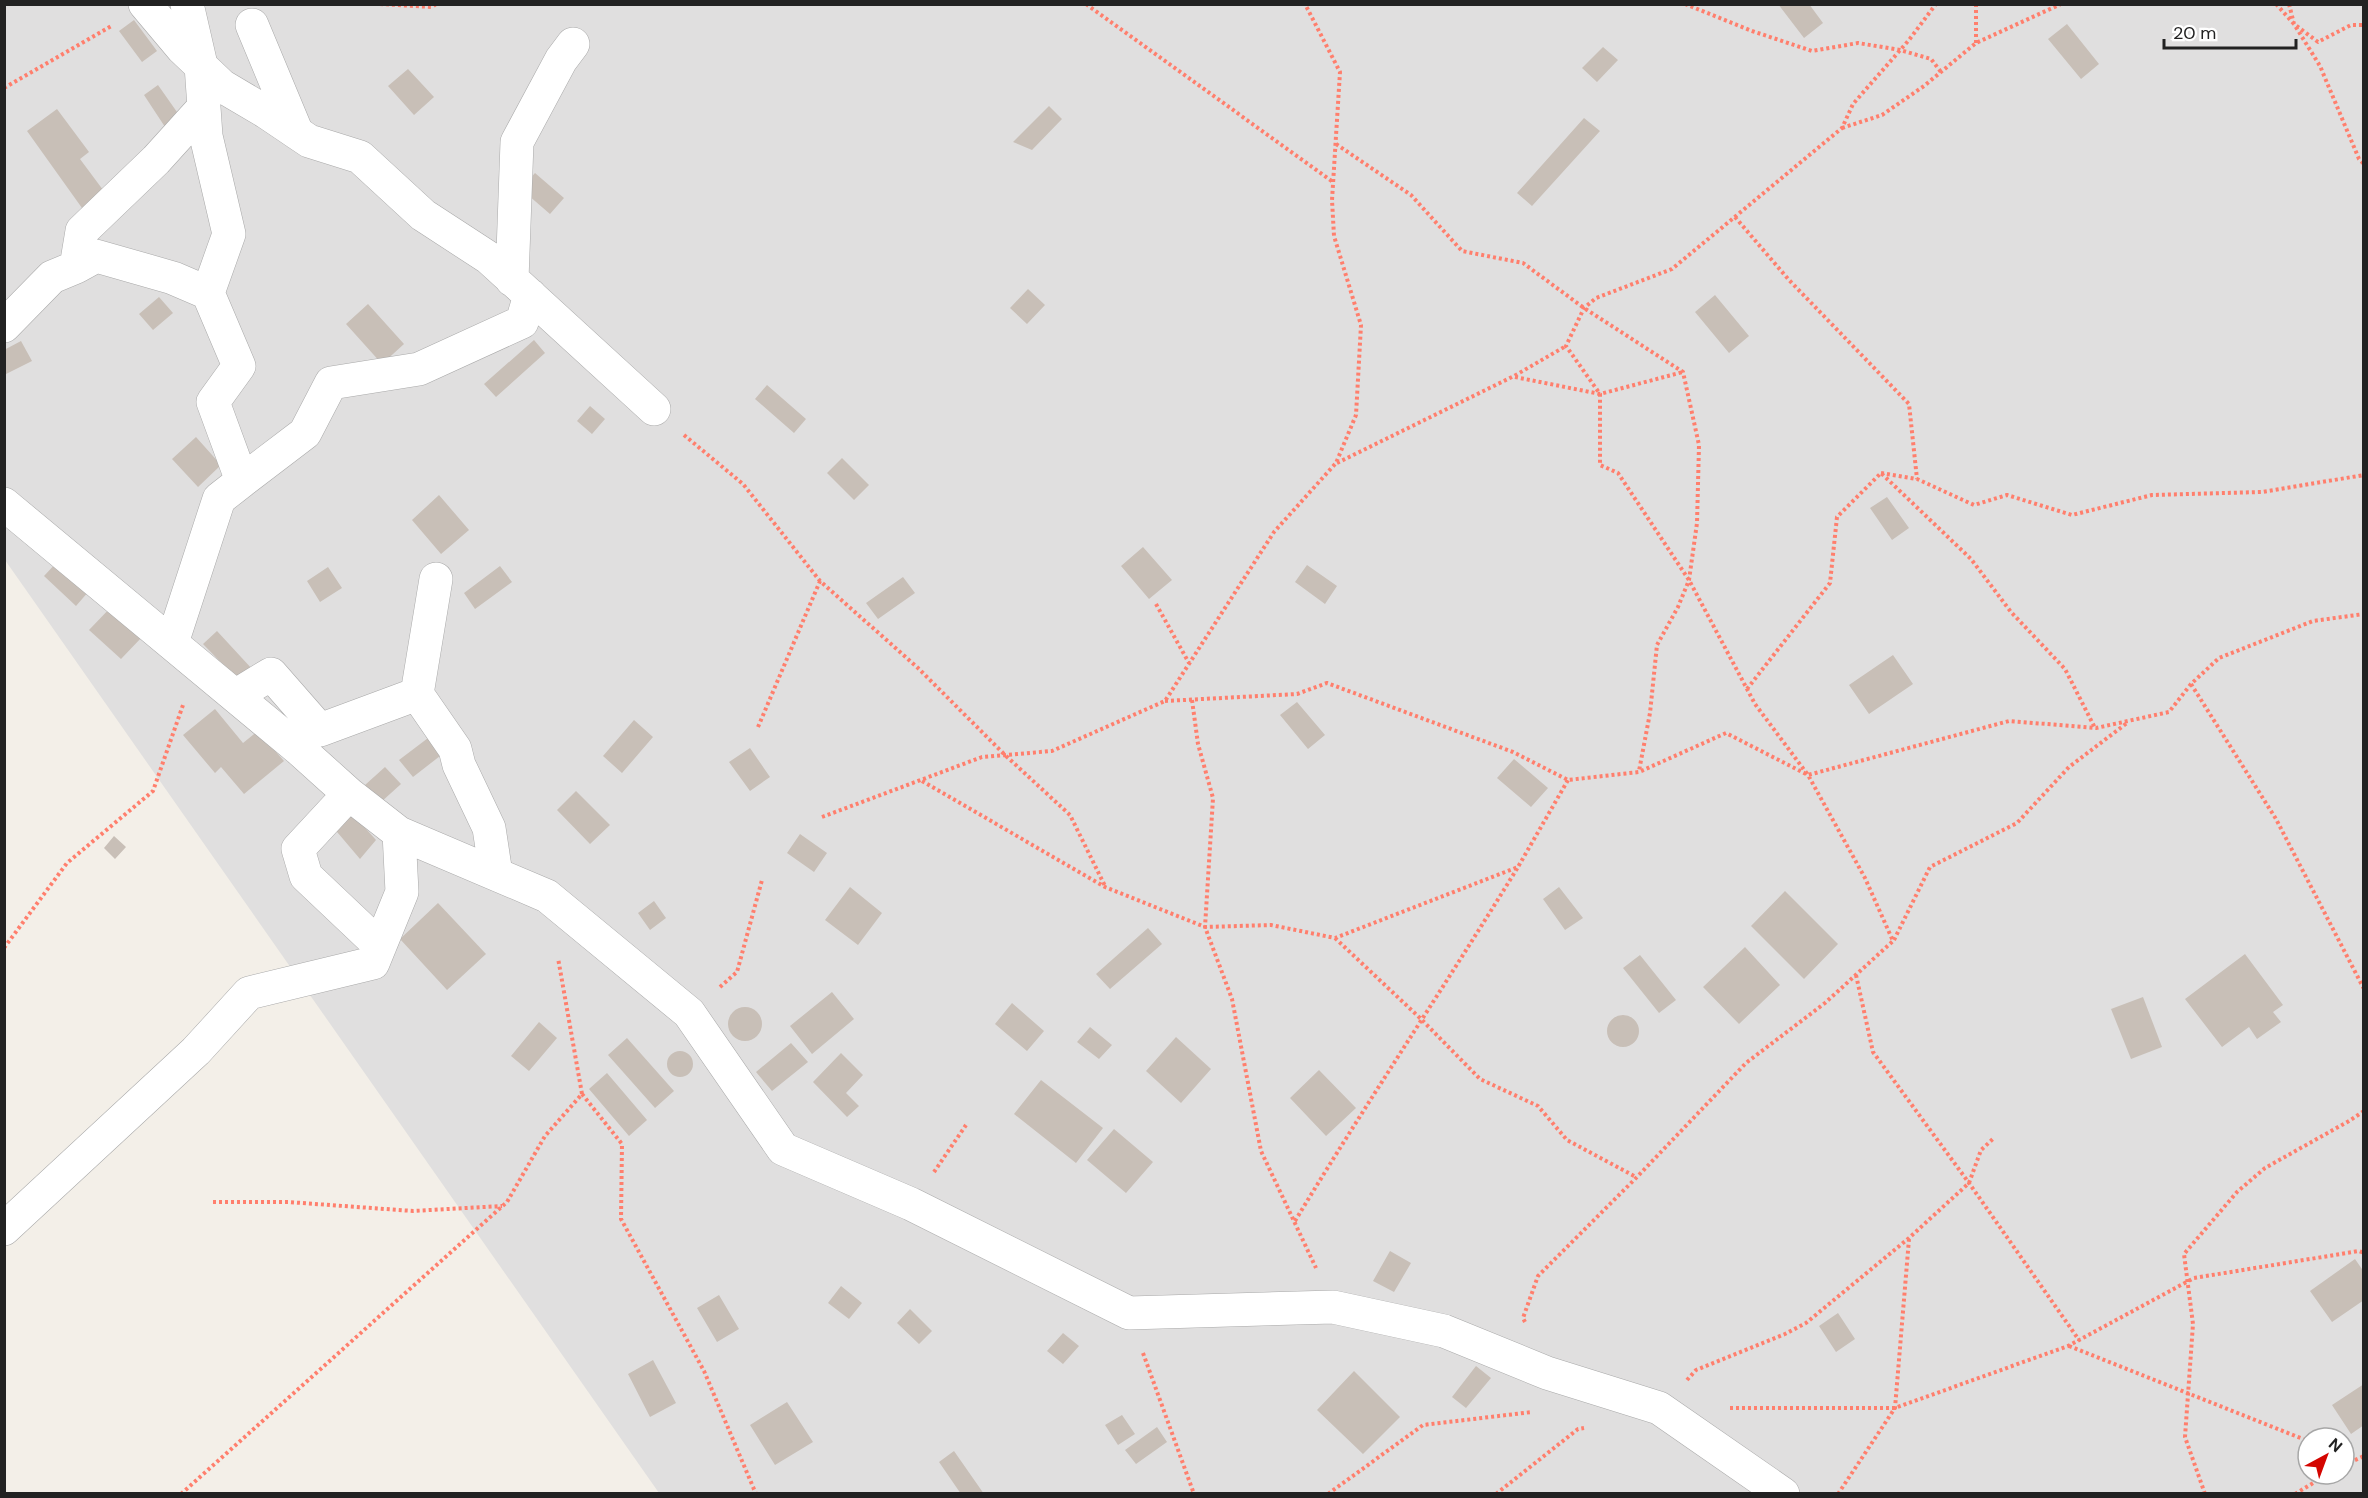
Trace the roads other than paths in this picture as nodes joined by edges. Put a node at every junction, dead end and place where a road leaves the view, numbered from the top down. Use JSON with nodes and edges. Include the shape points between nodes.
{"nodes":[{"id":1,"x":187,"y":4,"type":"edge"},
{"id":2,"x":146,"y":5,"type":"edge"},
{"id":3,"x":252,"y":25,"type":"dead end"},
{"id":4,"x":573,"y":44,"type":"dead end"},
{"id":5,"x":201,"y":66,"type":"junction"},
{"id":6,"x":204,"y":107,"type":"junction"},
{"id":7,"x":297,"y":133,"type":"junction"},
{"id":8,"x":76,"y":267,"type":"junction"},
{"id":9,"x":521,"y":287,"type":"junction"},
{"id":10,"x":208,"y":293,"type":"junction"},
{"id":11,"x":4,"y":326,"type":"edge"},
{"id":12,"x":654,"y":409,"type":"road end"},
{"id":13,"x":242,"y":481,"type":"junction"},
{"id":14,"x":4,"y":504,"type":"edge"},
{"id":15,"x":436,"y":579,"type":"dead end"},
{"id":16,"x":172,"y":643,"type":"junction"},
{"id":17,"x":417,"y":694,"type":"junction"},
{"id":18,"x":235,"y":696,"type":"junction"},
{"id":19,"x":349,"y":794,"type":"junction"},
{"id":20,"x":399,"y":833,"type":"junction"},
{"id":21,"x":496,"y":873,"type":"junction"},
{"id":22,"x":380,"y":946,"type":"junction"},
{"id":23,"x":4,"y":1229,"type":"edge"},
{"id":24,"x":1783,"y":1494,"type":"edge"}],
"edges":[{"from":1,"to":5,"type":"street"},
{"from":2,"to":5,"type":"street"},
{"from":3,"to":7,"type":"street"},
{"from":4,"to":9,"type":"street","via":[[517,142]]},
{"from":5,"to":6,"type":"street"},
{"from":5,"to":7,"type":"street","via":[[222,86]]},
{"from":6,"to":8,"type":"street","via":[[82,231]]},
{"from":6,"to":10,"type":"street","via":[[206,136],[229,234]]},
{"from":7,"to":9,"type":"street","via":[[309,141],[360,157],[423,215],[489,258]]},
{"from":8,"to":10,"type":"street","via":[[96,256],[173,278]]},
{"from":8,"to":11,"type":"street","via":[[52,277]]},
{"from":9,"to":12,"type":"street"},
{"from":9,"to":13,"type":"street","via":[[522,322],[419,369],[332,382],[305,433]]},
{"from":10,"to":13,"type":"street","via":[[239,366],[213,402]]},
{"from":13,"to":16,"type":"street","via":[[219,499]]},
{"from":14,"to":16,"type":"street"},
{"from":15,"to":17,"type":"street"},
{"from":16,"to":18,"type":"street"},
{"from":17,"to":18,"type":"street","via":[[321,730],[271,674]]},
{"from":17,"to":21,"type":"street","via":[[455,749],[489,828]]},
{"from":18,"to":19,"type":"street"},
{"from":19,"to":20,"type":"street"},
{"from":19,"to":22,"type":"street","via":[[298,849],[306,876]]},
{"from":20,"to":21,"type":"street"},
{"from":20,"to":22,"type":"street","via":[[402,892]]},
{"from":21,"to":24,"type":"street","via":[[547,896],[690,1013],[783,1149],[911,1204],[1129,1313],[1334,1307],[1444,1331],[1547,1373],[1659,1408]]},
{"from":22,"to":23,"type":"street","via":[[374,963],[249,993],[196,1051]]}]}
